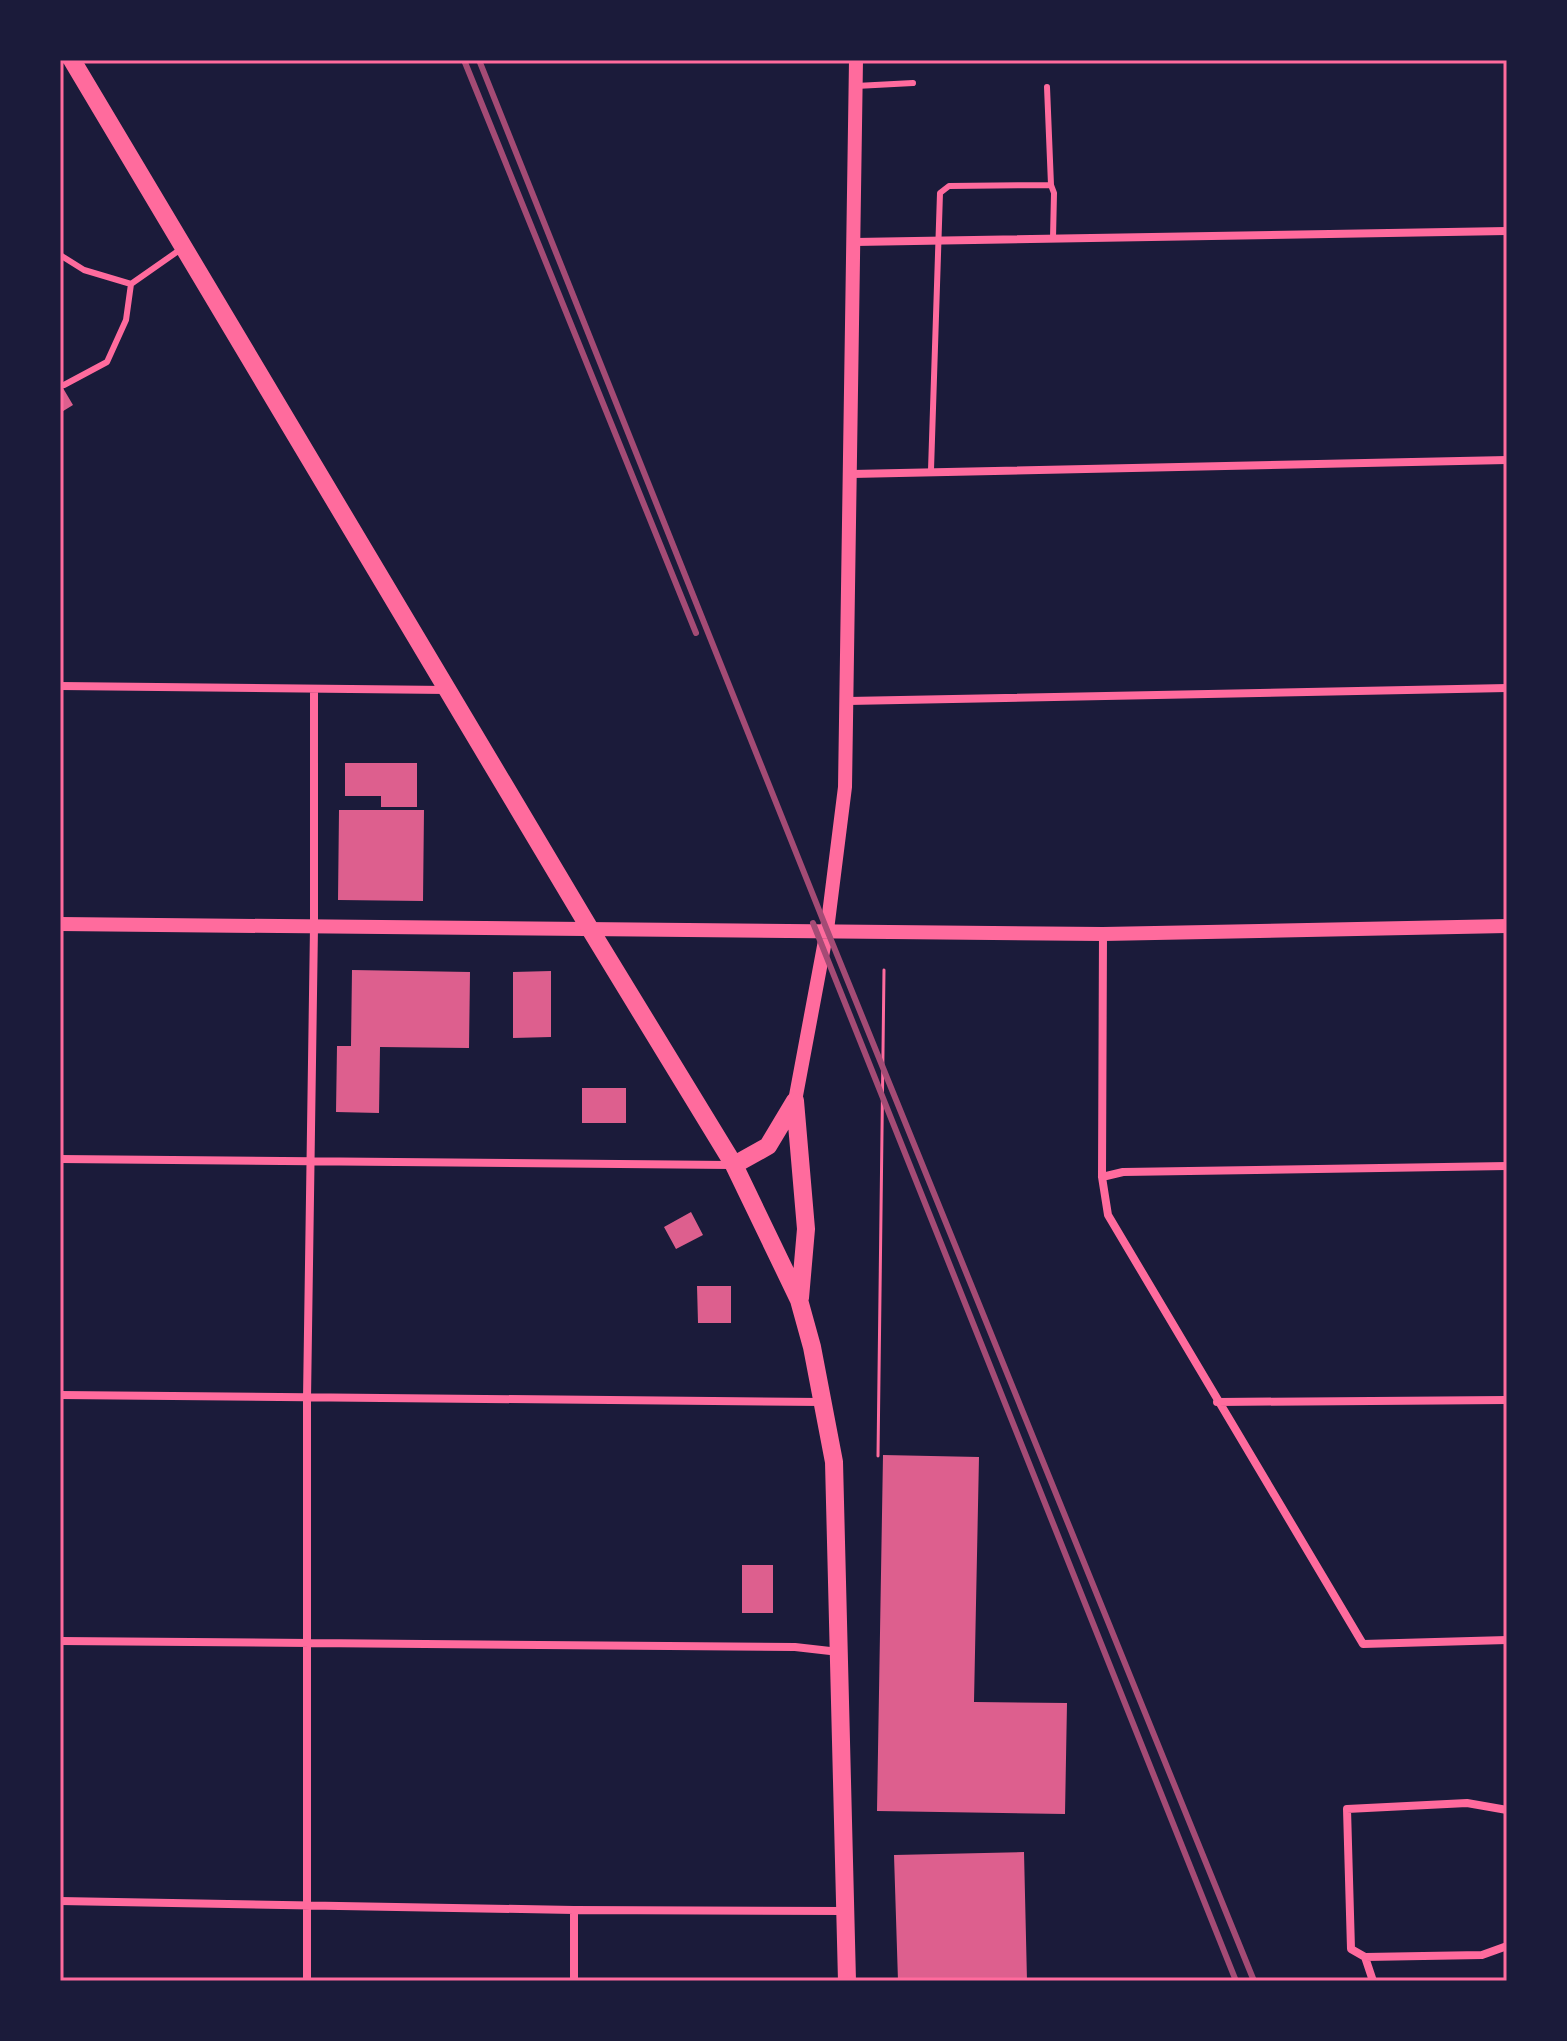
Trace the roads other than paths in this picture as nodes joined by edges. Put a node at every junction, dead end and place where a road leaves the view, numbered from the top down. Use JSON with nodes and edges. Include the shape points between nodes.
{"nodes":[{"id":1,"x":72,"y":60,"type":"edge"},
{"id":2,"x":856,"y":60,"type":"edge"},
{"id":3,"x":913,"y":83,"type":"dead end"},
{"id":4,"x":856,"y":86,"type":"junction"},
{"id":5,"x":1047,"y":87,"type":"dead end"},
{"id":6,"x":1051,"y":185,"type":"junction"},
{"id":7,"x":1507,"y":231,"type":"edge"},
{"id":8,"x":1053,"y":238,"type":"junction"},
{"id":9,"x":937,"y":240,"type":"junction"},
{"id":10,"x":855,"y":242,"type":"junction"},
{"id":11,"x":184,"y":247,"type":"junction"},
{"id":12,"x":60,"y":255,"type":"edge"},
{"id":13,"x":131,"y":284,"type":"junction"},
{"id":14,"x":64,"y":385,"type":"dead end"},
{"id":15,"x":1507,"y":460,"type":"edge"},
{"id":16,"x":931,"y":470,"type":"junction"},
{"id":17,"x":852,"y":474,"type":"junction"},
{"id":18,"x":60,"y":686,"type":"edge"},
{"id":19,"x":1507,"y":688,"type":"edge"},
{"id":20,"x":314,"y":689,"type":"junction"},
{"id":21,"x":449,"y":690,"type":"junction"},
{"id":22,"x":848,"y":701,"type":"junction"},
{"id":23,"x":60,"y":924,"type":"edge"},
{"id":24,"x":1507,"y":926,"type":"edge"},
{"id":25,"x":314,"y":927,"type":"junction"},
{"id":26,"x":590,"y":929,"type":"junction"},
{"id":27,"x":827,"y":930,"type":"junction"},
{"id":28,"x":1103,"y":934,"type":"junction"},
{"id":29,"x":795,"y":1101,"type":"junction"},
{"id":30,"x":60,"y":1159,"type":"edge"},
{"id":31,"x":310,"y":1162,"type":"junction"},
{"id":32,"x":734,"y":1165,"type":"junction"},
{"id":33,"x":1507,"y":1166,"type":"edge"},
{"id":34,"x":1102,"y":1177,"type":"junction"},
{"id":35,"x":799,"y":1300,"type":"junction"},
{"id":36,"x":60,"y":1395,"type":"edge"},
{"id":37,"x":307,"y":1399,"type":"junction"},
{"id":38,"x":1507,"y":1400,"type":"edge"},
{"id":39,"x":821,"y":1402,"type":"junction"},
{"id":40,"x":1217,"y":1402,"type":"junction"},
{"id":41,"x":1507,"y":1640,"type":"edge"},
{"id":42,"x":60,"y":1641,"type":"edge"},
{"id":43,"x":307,"y":1643,"type":"junction"},
{"id":44,"x":840,"y":1652,"type":"junction"},
{"id":45,"x":1507,"y":1810,"type":"edge"},
{"id":46,"x":60,"y":1901,"type":"edge"},
{"id":47,"x":305,"y":1906,"type":"junction"},
{"id":48,"x":574,"y":1910,"type":"junction"},
{"id":49,"x":846,"y":1911,"type":"junction"},
{"id":50,"x":1507,"y":1946,"type":"edge"},
{"id":51,"x":1365,"y":1957,"type":"junction"},
{"id":52,"x":307,"y":1981,"type":"edge"},
{"id":53,"x":574,"y":1981,"type":"edge"},
{"id":54,"x":847,"y":1981,"type":"edge"},
{"id":55,"x":1373,"y":1981,"type":"edge"}],
"edges":[{"from":1,"to":11,"type":"main road"},
{"from":2,"to":4,"type":"street"},
{"from":3,"to":4,"type":"lane"},
{"from":4,"to":10,"type":"street"},
{"from":5,"to":6,"type":"lane"},
{"from":6,"to":8,"type":"lane"},
{"from":6,"to":9,"type":"lane","via":[[942,189]]},
{"from":7,"to":8,"type":"street"},
{"from":8,"to":9,"type":"street"},
{"from":9,"to":10,"type":"street"},
{"from":9,"to":16,"type":"lane"},
{"from":10,"to":17,"type":"street"},
{"from":11,"to":13,"type":"lane"},
{"from":11,"to":21,"type":"main road"},
{"from":12,"to":13,"type":"lane","via":[[84,270]]},
{"from":13,"to":14,"type":"lane","via":[[126,320],[107,362]]},
{"from":15,"to":16,"type":"street"},
{"from":16,"to":17,"type":"street"},
{"from":17,"to":22,"type":"street"},
{"from":18,"to":20,"type":"street"},
{"from":19,"to":22,"type":"street"},
{"from":20,"to":21,"type":"street"},
{"from":20,"to":25,"type":"street"},
{"from":21,"to":26,"type":"main road"},
{"from":22,"to":27,"type":"street","via":[[843,818]]},
{"from":23,"to":25,"type":"street"},
{"from":24,"to":28,"type":"street"},
{"from":25,"to":26,"type":"street"},
{"from":25,"to":31,"type":"street"},
{"from":26,"to":27,"type":"street"},
{"from":26,"to":32,"type":"main road"},
{"from":27,"to":28,"type":"street"},
{"from":27,"to":29,"type":"street"},
{"from":28,"to":34,"type":"street"},
{"from":29,"to":32,"type":"main road","via":[[768,1146]]},
{"from":29,"to":35,"type":"main road","via":[[806,1229]]},
{"from":30,"to":31,"type":"street"},
{"from":31,"to":32,"type":"street"},
{"from":31,"to":37,"type":"street"},
{"from":32,"to":35,"type":"main road"},
{"from":33,"to":34,"type":"street","via":[[1123,1172]]},
{"from":34,"to":40,"type":"street","via":[[1108,1215]]},
{"from":35,"to":39,"type":"main road"},
{"from":36,"to":37,"type":"street"},
{"from":37,"to":39,"type":"street"},
{"from":37,"to":43,"type":"street"},
{"from":38,"to":40,"type":"street"},
{"from":39,"to":44,"type":"main road","via":[[834,1462]]},
{"from":40,"to":41,"type":"street","via":[[1363,1644]]},
{"from":42,"to":43,"type":"street"},
{"from":43,"to":44,"type":"street","via":[[795,1647]]},
{"from":43,"to":47,"type":"street"},
{"from":44,"to":49,"type":"main road"},
{"from":45,"to":51,"type":"street","via":[[1467,1803],[1347,1809],[1351,1949]]},
{"from":46,"to":47,"type":"street"},
{"from":47,"to":48,"type":"street"},
{"from":47,"to":52,"type":"street"},
{"from":48,"to":49,"type":"street"},
{"from":48,"to":53,"type":"street"},
{"from":49,"to":54,"type":"main road"},
{"from":50,"to":51,"type":"street","via":[[1482,1955]]},
{"from":51,"to":55,"type":"street"}]}
